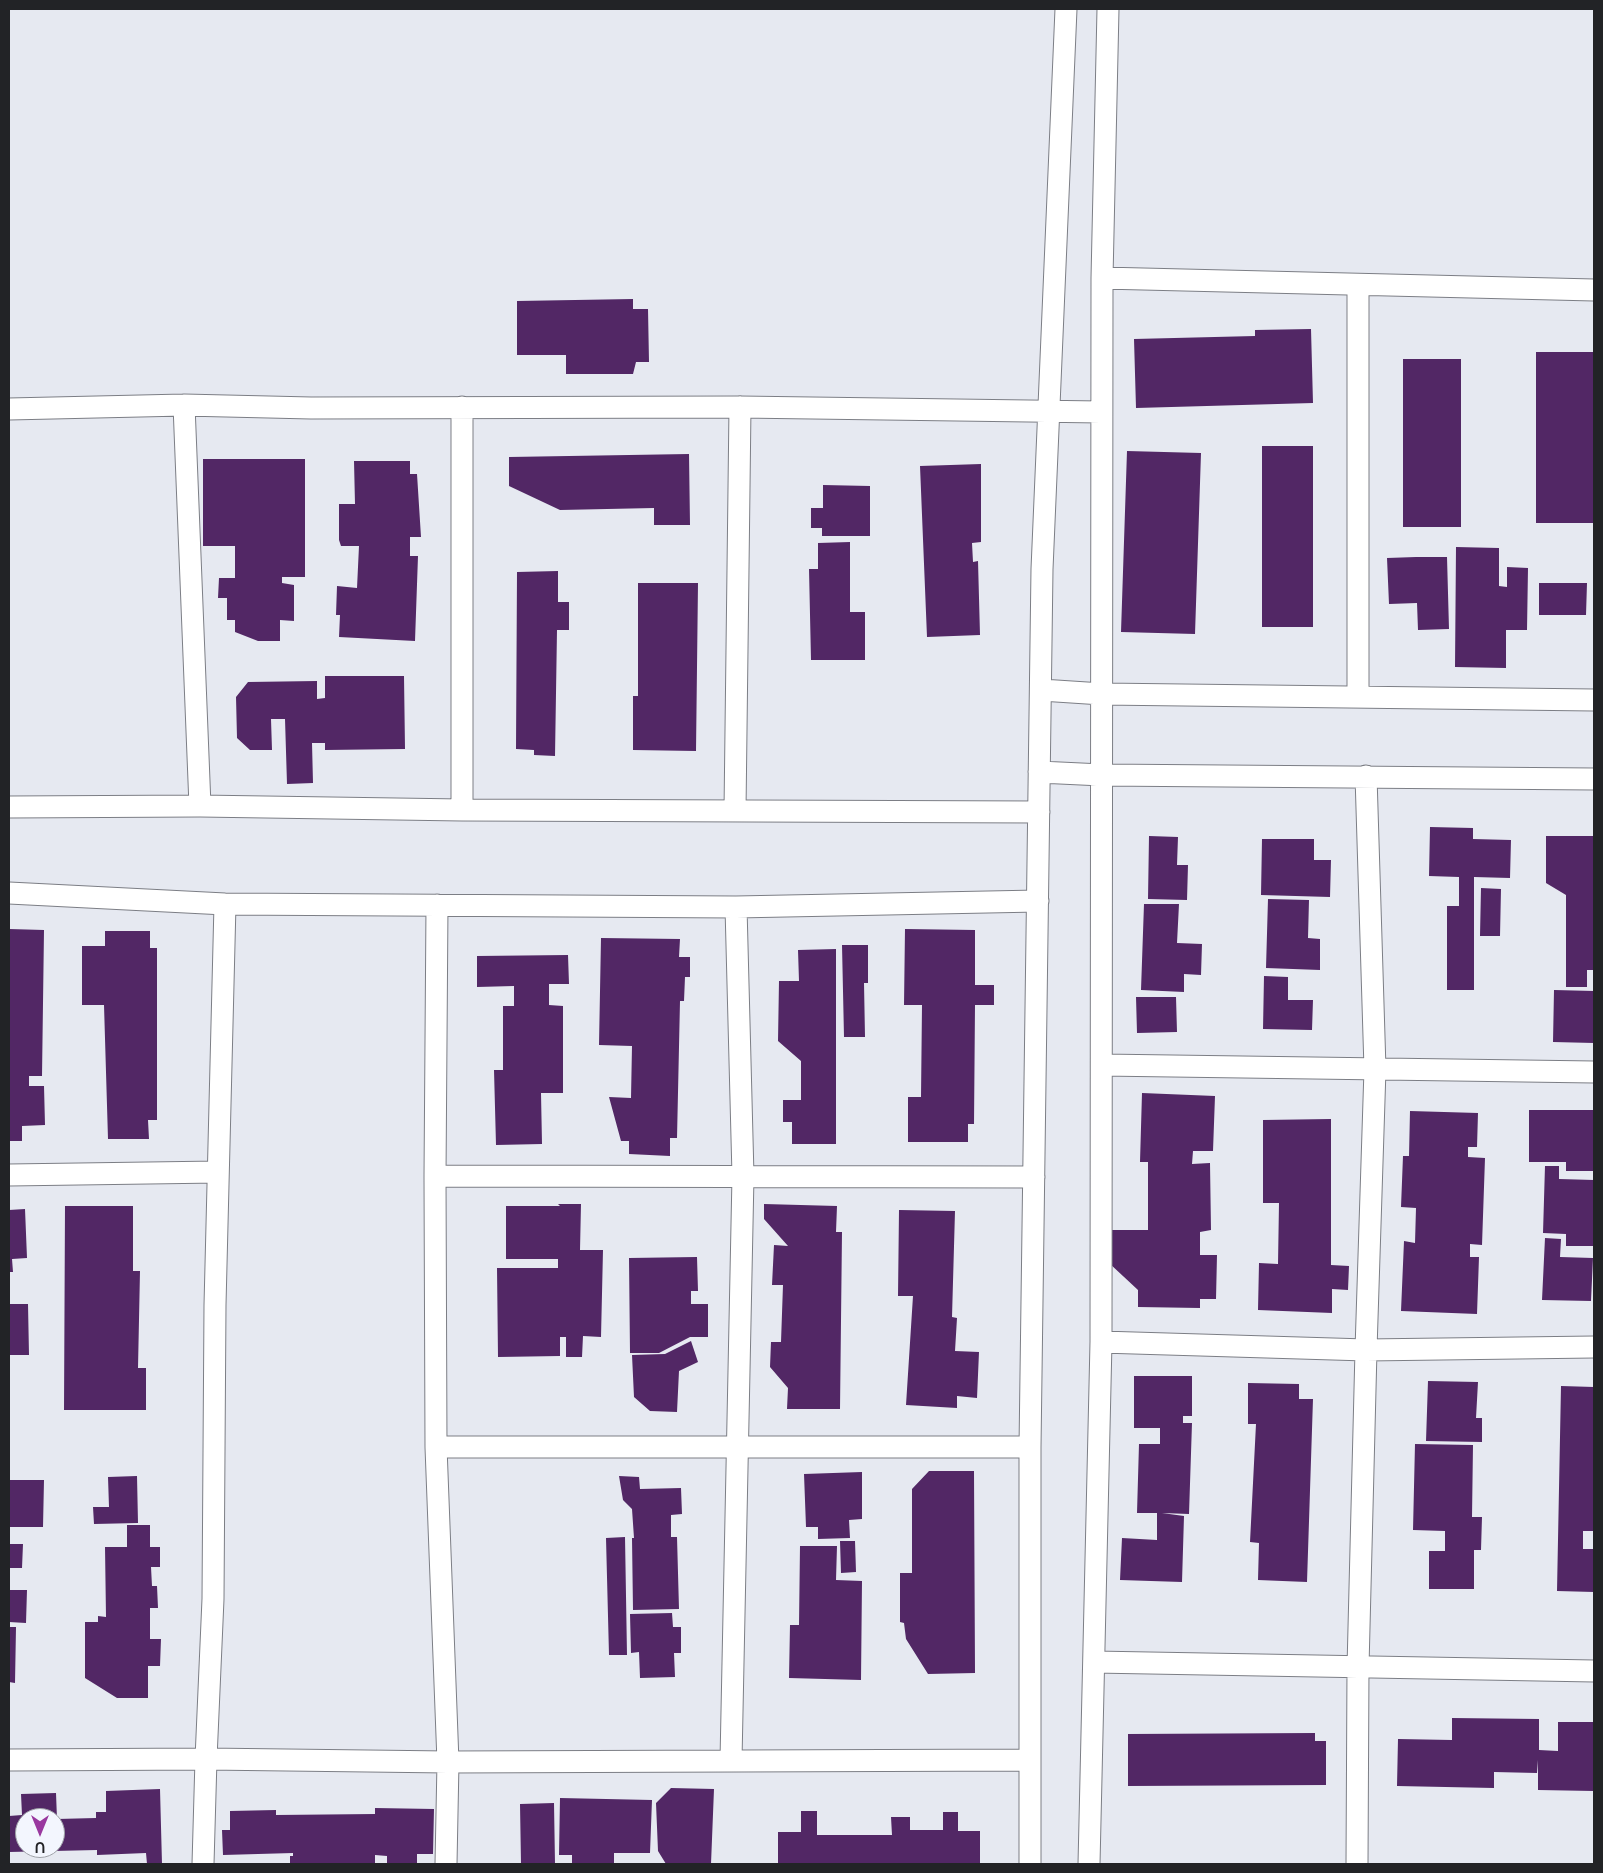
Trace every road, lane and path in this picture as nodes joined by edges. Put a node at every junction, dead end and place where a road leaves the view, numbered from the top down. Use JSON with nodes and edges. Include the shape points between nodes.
{"nodes":[{"id":1,"x":1066,"y":9,"type":"edge"},
{"id":2,"x":1108,"y":9,"type":"edge"},
{"id":3,"x":1102,"y":278,"type":"junction"},
{"id":4,"x":1358,"y":284,"type":"junction"},
{"id":5,"x":1594,"y":290,"type":"edge"},
{"id":6,"x":184,"y":405,"type":"junction"},
{"id":7,"x":462,"y":407,"type":"junction"},
{"id":8,"x":740,"y":407,"type":"junction"},
{"id":9,"x":9,"y":409,"type":"edge"},
{"id":10,"x":1048,"y":411,"type":"junction"},
{"id":11,"x":1101,"y":412,"type":"junction"},
{"id":12,"x":1041,"y":690,"type":"junction"},
{"id":13,"x":1102,"y":694,"type":"junction"},
{"id":14,"x":1358,"y":697,"type":"junction"},
{"id":15,"x":1594,"y":700,"type":"edge"},
{"id":16,"x":1039,"y":772,"type":"junction"},
{"id":17,"x":1102,"y":775,"type":"junction"},
{"id":18,"x":1366,"y":776,"type":"junction"},
{"id":19,"x":1594,"y":779,"type":"edge"},
{"id":20,"x":200,"y":806,"type":"junction"},
{"id":21,"x":9,"y":807,"type":"edge"},
{"id":22,"x":462,"y":810,"type":"junction"},
{"id":23,"x":736,"y":811,"type":"junction"},
{"id":24,"x":1039,"y":812,"type":"junction"},
{"id":25,"x":9,"y":893,"type":"edge"},
{"id":26,"x":1038,"y":902,"type":"junction"},
{"id":27,"x":225,"y":904,"type":"junction"},
{"id":28,"x":437,"y":905,"type":"junction"},
{"id":29,"x":736,"y":907,"type":"junction"},
{"id":30,"x":1102,"y":1065,"type":"junction"},
{"id":31,"x":1375,"y":1069,"type":"junction"},
{"id":32,"x":1594,"y":1072,"type":"edge"},
{"id":33,"x":218,"y":1172,"type":"junction"},
{"id":34,"x":9,"y":1175,"type":"edge"},
{"id":35,"x":435,"y":1176,"type":"junction"},
{"id":36,"x":743,"y":1176,"type":"junction"},
{"id":37,"x":1034,"y":1177,"type":"junction"},
{"id":38,"x":1101,"y":1342,"type":"junction"},
{"id":39,"x":1594,"y":1347,"type":"edge"},
{"id":40,"x":1366,"y":1350,"type":"junction"},
{"id":41,"x":436,"y":1446,"type":"junction"},
{"id":42,"x":737,"y":1446,"type":"junction"},
{"id":43,"x":1030,"y":1446,"type":"junction"},
{"id":44,"x":1094,"y":1662,"type":"junction"},
{"id":45,"x":1358,"y":1667,"type":"junction"},
{"id":46,"x":1594,"y":1671,"type":"edge"},
{"id":47,"x":206,"y":1759,"type":"junction"},
{"id":48,"x":9,"y":1760,"type":"edge"},
{"id":49,"x":731,"y":1760,"type":"junction"},
{"id":50,"x":1030,"y":1760,"type":"junction"},
{"id":51,"x":448,"y":1762,"type":"junction"},
{"id":52,"x":203,"y":1864,"type":"edge"},
{"id":53,"x":446,"y":1864,"type":"edge"},
{"id":54,"x":1030,"y":1864,"type":"edge"},
{"id":55,"x":1089,"y":1864,"type":"edge"},
{"id":56,"x":1357,"y":1864,"type":"edge"}],
"edges":[{"from":1,"to":10,"type":"lane"},
{"from":2,"to":3,"type":"lane"},
{"from":3,"to":4,"type":"lane"},
{"from":3,"to":11,"type":"lane"},
{"from":4,"to":5,"type":"lane"},
{"from":4,"to":14,"type":"lane"},
{"from":6,"to":7,"type":"lane"},
{"from":6,"to":9,"type":"lane"},
{"from":6,"to":20,"type":"lane"},
{"from":7,"to":8,"type":"lane"},
{"from":7,"to":22,"type":"lane"},
{"from":8,"to":10,"type":"lane"},
{"from":8,"to":23,"type":"lane"},
{"from":10,"to":11,"type":"lane"},
{"from":10,"to":12,"type":"lane"},
{"from":11,"to":13,"type":"lane"},
{"from":12,"to":13,"type":"lane"},
{"from":12,"to":16,"type":"lane"},
{"from":13,"to":14,"type":"lane"},
{"from":13,"to":17,"type":"lane"},
{"from":14,"to":15,"type":"lane"},
{"from":16,"to":17,"type":"lane"},
{"from":16,"to":24,"type":"lane"},
{"from":17,"to":18,"type":"lane"},
{"from":17,"to":30,"type":"lane"},
{"from":18,"to":19,"type":"lane"},
{"from":18,"to":31,"type":"lane"},
{"from":20,"to":21,"type":"lane"},
{"from":20,"to":22,"type":"lane"},
{"from":22,"to":23,"type":"lane"},
{"from":23,"to":24,"type":"lane"},
{"from":24,"to":26,"type":"lane"},
{"from":25,"to":27,"type":"lane"},
{"from":26,"to":29,"type":"lane"},
{"from":26,"to":37,"type":"lane"},
{"from":27,"to":28,"type":"lane"},
{"from":27,"to":33,"type":"lane"},
{"from":28,"to":29,"type":"lane"},
{"from":28,"to":35,"type":"lane"},
{"from":29,"to":36,"type":"lane"},
{"from":30,"to":31,"type":"lane"},
{"from":30,"to":38,"type":"lane"},
{"from":31,"to":32,"type":"lane"},
{"from":31,"to":40,"type":"lane"},
{"from":33,"to":34,"type":"lane"},
{"from":33,"to":47,"type":"lane","via":[[213,1599]]},
{"from":35,"to":36,"type":"lane"},
{"from":35,"to":41,"type":"lane"},
{"from":36,"to":37,"type":"lane"},
{"from":36,"to":42,"type":"lane"},
{"from":37,"to":43,"type":"lane"},
{"from":38,"to":40,"type":"lane"},
{"from":38,"to":44,"type":"lane"},
{"from":39,"to":40,"type":"lane"},
{"from":40,"to":45,"type":"lane"},
{"from":41,"to":42,"type":"lane"},
{"from":41,"to":51,"type":"lane"},
{"from":42,"to":43,"type":"lane"},
{"from":42,"to":49,"type":"lane"},
{"from":43,"to":50,"type":"lane"},
{"from":44,"to":45,"type":"lane"},
{"from":44,"to":55,"type":"lane"},
{"from":45,"to":46,"type":"lane"},
{"from":45,"to":56,"type":"lane"},
{"from":47,"to":48,"type":"lane"},
{"from":47,"to":51,"type":"lane"},
{"from":47,"to":52,"type":"lane"},
{"from":49,"to":50,"type":"lane"},
{"from":49,"to":51,"type":"lane"},
{"from":50,"to":54,"type":"lane"},
{"from":51,"to":53,"type":"lane"}]}
